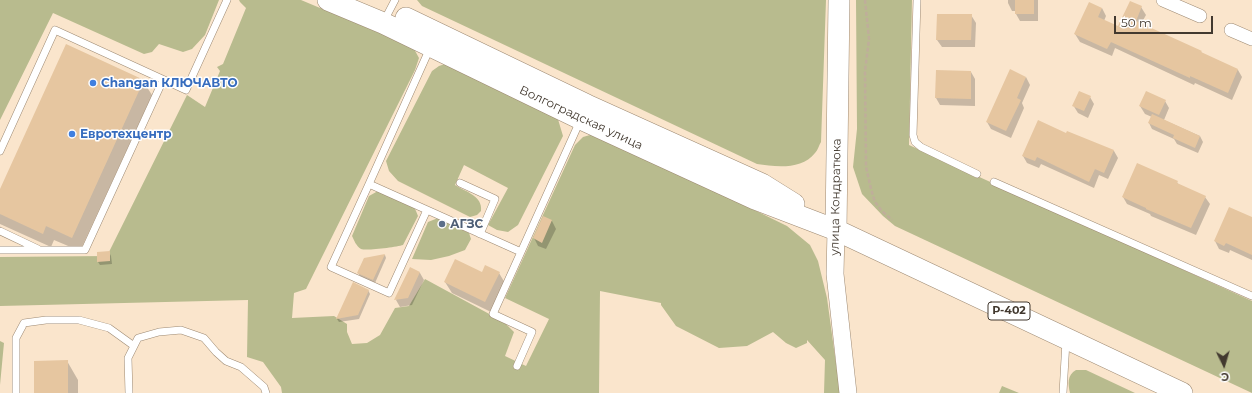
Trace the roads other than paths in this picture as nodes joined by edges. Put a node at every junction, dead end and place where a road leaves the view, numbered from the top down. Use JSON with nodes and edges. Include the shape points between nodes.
{"nodes":[{"id":1,"x":227,"y":0,"type":"edge"},
{"id":2,"x":328,"y":0,"type":"edge"},
{"id":3,"x":364,"y":0,"type":"edge"},
{"id":4,"x":839,"y":0,"type":"edge"},
{"id":5,"x":917,"y":0,"type":"edge"},
{"id":6,"x":1163,"y":0,"type":"edge"},
{"id":7,"x":389,"y":11,"type":"edge"},
{"id":8,"x":1200,"y":16,"type":"dead end"},
{"id":9,"x":1231,"y":30,"type":"dead end"},
{"id":10,"x":1252,"y":39,"type":"edge"},
{"id":11,"x":431,"y":46,"type":"junction"},
{"id":12,"x":163,"y":80,"type":"junction"},
{"id":13,"x":581,"y":119,"type":"junction"},
{"id":14,"x":0,"y":151,"type":"edge"},
{"id":15,"x":976,"y":174,"type":"dead end"},
{"id":16,"x":994,"y":182,"type":"dead end"},
{"id":17,"x":460,"y":183,"type":"dead end"},
{"id":18,"x":369,"y":184,"type":"junction"},
{"id":19,"x":427,"y":210,"type":"junction"},
{"id":20,"x":836,"y":230,"type":"junction"},
{"id":21,"x":0,"y":231,"type":"edge"},
{"id":22,"x":480,"y":234,"type":"junction"},
{"id":23,"x":0,"y":250,"type":"edge"},
{"id":24,"x":42,"y":250,"type":"junction"},
{"id":25,"x":521,"y":252,"type":"junction"},
{"id":26,"x":1252,"y":296,"type":"edge"},
{"id":27,"x":1066,"y":339,"type":"junction"},
{"id":28,"x":134,"y":346,"type":"junction"},
{"id":29,"x":517,"y":366,"type":"dead end"},
{"id":30,"x":16,"y":393,"type":"edge"},
{"id":31,"x":129,"y":393,"type":"edge"},
{"id":32,"x":266,"y":393,"type":"edge"},
{"id":33,"x":848,"y":393,"type":"edge"},
{"id":34,"x":1063,"y":393,"type":"edge"},
{"id":35,"x":1182,"y":393,"type":"edge"}],
"edges":[{"from":1,"to":12,"type":"lane","via":[[186,90]]},
{"from":2,"to":7,"type":"main road","name":"Волгоградская улица"},
{"from":3,"to":7,"type":"main road","name":"Волгоградская улица"},
{"from":4,"to":20,"type":"main road","name":"улица Кондратюка"},
{"from":5,"to":15,"type":"lane","via":[[913,135],[915,142]]},
{"from":6,"to":8,"type":"street"},
{"from":7,"to":11,"type":"main road","name":"Волгоградская улица"},
{"from":7,"to":20,"type":"main road","name":"Волгоградская улица","via":[[586,105],[762,184]]},
{"from":9,"to":10,"type":"street"},
{"from":11,"to":13,"type":"main road","name":"Волгоградская улица"},
{"from":11,"to":18,"type":"lane"},
{"from":12,"to":14,"type":"lane","via":[[55,30]]},
{"from":12,"to":24,"type":"lane","via":[[85,250]]},
{"from":13,"to":20,"type":"main road","name":"Волгоградская улица","via":[[755,199]]},
{"from":13,"to":25,"type":"lane"},
{"from":16,"to":26,"type":"lane"},
{"from":17,"to":22,"type":"lane","via":[[495,199]]},
{"from":18,"to":19,"type":"lane"},
{"from":18,"to":19,"type":"lane","via":[[331,267],[344,273],[389,293]]},
{"from":19,"to":22,"type":"lane"},
{"from":20,"to":27,"type":"main road","name":"Волгоградская улица","number":"Р-402"},
{"from":20,"to":33,"type":"street","name":"улица Кондратюка","via":[[835,274]]},
{"from":21,"to":24,"type":"lane"},
{"from":22,"to":25,"type":"lane"},
{"from":23,"to":24,"type":"lane"},
{"from":25,"to":29,"type":"lane","via":[[493,314],[532,332]]},
{"from":27,"to":34,"type":"lane"},
{"from":27,"to":35,"type":"main road","name":"Волгоградская улица","number":"Р-402"},
{"from":28,"to":30,"type":"lane","via":[[109,328],[79,320],[24,323],[16,338]]},
{"from":28,"to":31,"type":"lane","via":[[128,358]]},
{"from":28,"to":32,"type":"lane","via":[[138,338],[159,332],[181,330],[204,338],[216,352],[241,367],[264,387]]}]}
